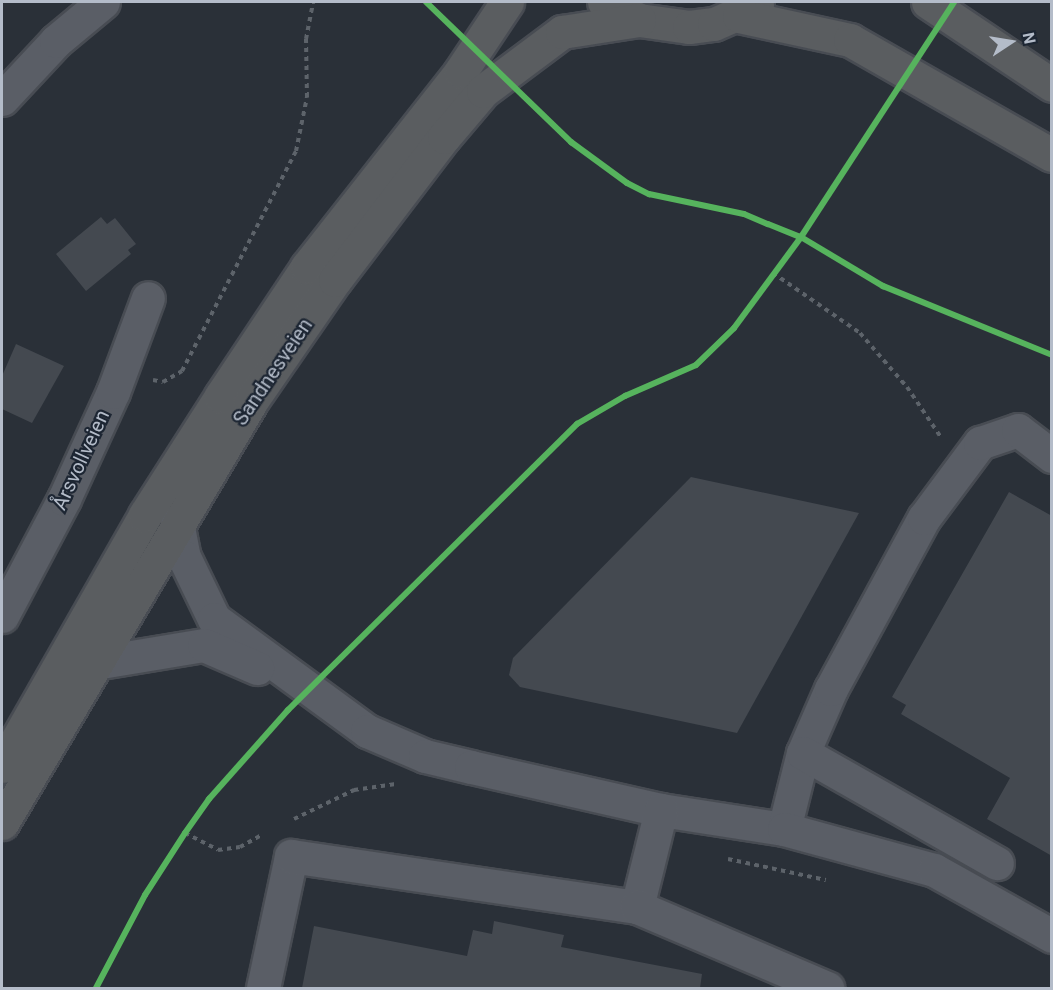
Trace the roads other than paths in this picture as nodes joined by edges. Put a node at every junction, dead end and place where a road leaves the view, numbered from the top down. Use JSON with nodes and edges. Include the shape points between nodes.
{"nodes":[{"id":1,"x":103,"y":2,"type":"edge"},
{"id":2,"x":507,"y":2,"type":"edge"},
{"id":3,"x":604,"y":2,"type":"edge"},
{"id":4,"x":928,"y":2,"type":"edge"},
{"id":5,"x":751,"y":9,"type":"edge"},
{"id":6,"x":639,"y":20,"type":"junction"},
{"id":7,"x":1052,"y":85,"type":"edge"},
{"id":8,"x":2,"y":99,"type":"edge"},
{"id":9,"x":1052,"y":155,"type":"edge"},
{"id":10,"x":148,"y":298,"type":"dead end"},
{"id":11,"x":1052,"y":456,"type":"edge"},
{"id":12,"x":177,"y":522,"type":"junction"},
{"id":13,"x":2,"y":616,"type":"edge"},
{"id":14,"x":95,"y":663,"type":"junction"},
{"id":15,"x":300,"y":686,"type":"junction"},
{"id":16,"x":802,"y":753,"type":"junction"},
{"id":17,"x":2,"y":766,"type":"edge"},
{"id":18,"x":661,"y":810,"type":"junction"},
{"id":19,"x":2,"y":823,"type":"edge"},
{"id":20,"x":783,"y":829,"type":"junction"},
{"id":21,"x":997,"y":863,"type":"dead end"},
{"id":22,"x":637,"y":907,"type":"junction"},
{"id":23,"x":1052,"y":936,"type":"edge"},
{"id":24,"x":263,"y":988,"type":"edge"},
{"id":25,"x":827,"y":988,"type":"edge"}],
"edges":[{"from":1,"to":8,"type":"street","via":[[56,41]]},
{"from":2,"to":17,"type":"highway","name":"Sandnesveien","via":[[461,71],[307,267],[221,396],[140,525]]},
{"from":3,"to":6,"type":"highway"},
{"from":4,"to":7,"type":"highway"},
{"from":5,"to":6,"type":"highway","via":[[689,27]]},
{"from":5,"to":9,"type":"highway","via":[[849,40]]},
{"from":6,"to":12,"type":"highway","name":"Sandnesveien","via":[[562,32],[483,91],[335,280],[250,403]]},
{"from":10,"to":13,"type":"street","name":"Årsvollveien","via":[[113,392],[64,499]]},
{"from":11,"to":16,"type":"street","via":[[1017,430],[980,443],[924,518],[831,689]]},
{"from":12,"to":14,"type":"highway","name":"Sandnesveien"},
{"from":12,"to":15,"type":"street","via":[[184,557],[214,619]]},
{"from":14,"to":15,"type":"street","via":[[204,645]]},
{"from":14,"to":19,"type":"highway","name":"Sandnesveien"},
{"from":15,"to":18,"type":"street","via":[[366,731],[405,749]]},
{"from":16,"to":20,"type":"street"},
{"from":16,"to":21,"type":"street"},
{"from":18,"to":20,"type":"street"},
{"from":18,"to":22,"type":"street"},
{"from":20,"to":23,"type":"street","via":[[934,870]]},
{"from":22,"to":24,"type":"street","via":[[291,856]]},
{"from":22,"to":25,"type":"street"}]}
